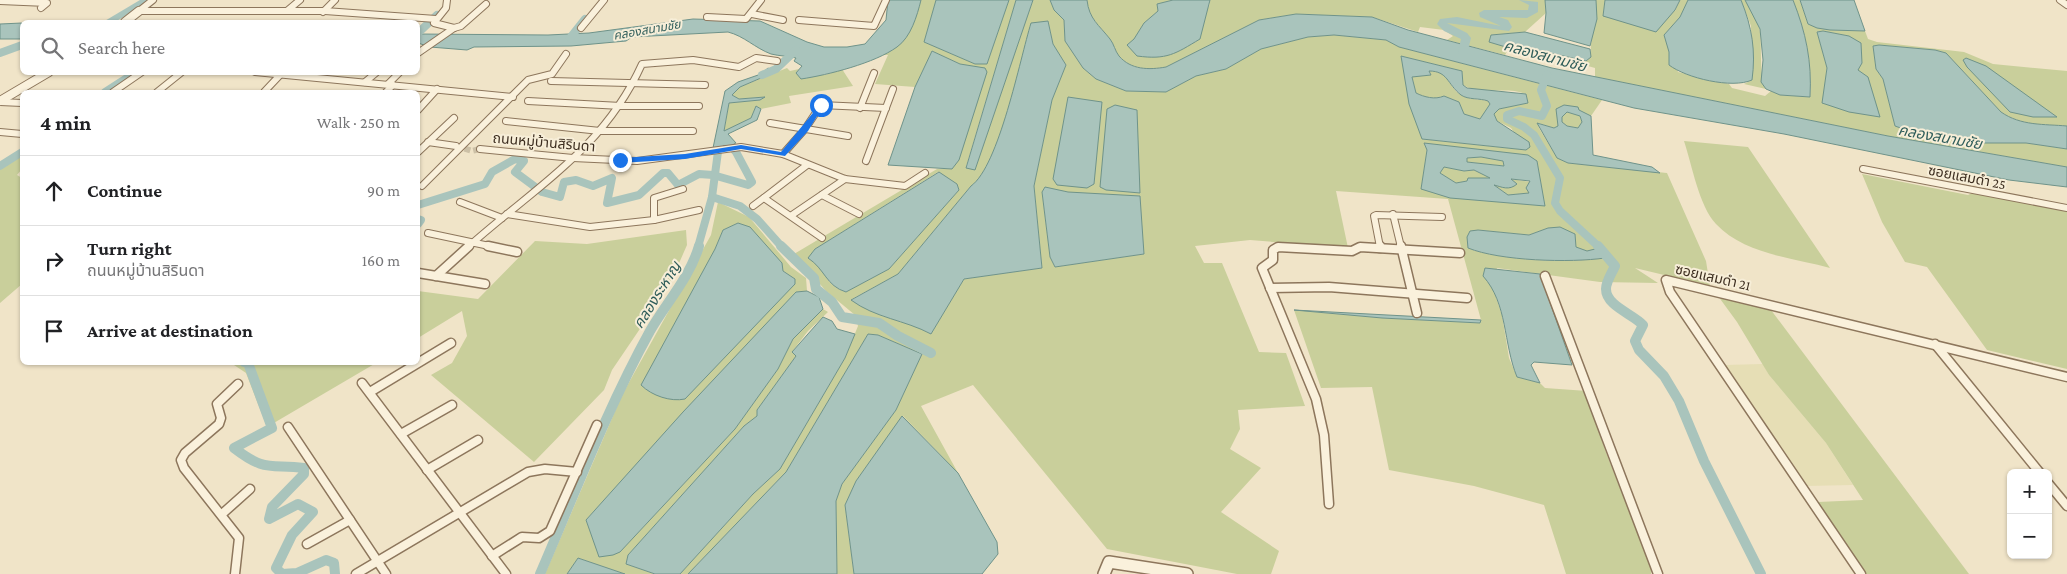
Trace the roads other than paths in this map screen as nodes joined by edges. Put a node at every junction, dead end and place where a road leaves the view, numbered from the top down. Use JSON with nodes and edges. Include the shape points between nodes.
{"nodes":[{"id":1,"x":153,"y":0,"type":"edge"},
{"id":2,"x":300,"y":0,"type":"edge"},
{"id":3,"x":335,"y":0,"type":"edge"},
{"id":4,"x":447,"y":0,"type":"edge"},
{"id":5,"x":604,"y":0,"type":"edge"},
{"id":6,"x":761,"y":0,"type":"edge"},
{"id":7,"x":886,"y":0,"type":"edge"},
{"id":8,"x":2060,"y":0,"type":"edge"},
{"id":9,"x":0,"y":1,"type":"edge"},
{"id":10,"x":486,"y":4,"type":"dead end"},
{"id":11,"x":2067,"y":5,"type":"edge"},
{"id":12,"x":41,"y":8,"type":"dead end"},
{"id":13,"x":288,"y":10,"type":"junction"},
{"id":14,"x":139,"y":11,"type":"junction"},
{"id":15,"x":323,"y":12,"type":"junction"},
{"id":16,"x":752,"y":14,"type":"junction"},
{"id":17,"x":707,"y":17,"type":"dead end"},
{"id":18,"x":434,"y":19,"type":"junction"},
{"id":19,"x":128,"y":20,"type":"edge"},
{"id":20,"x":783,"y":20,"type":"dead end"},
{"id":21,"x":800,"y":20,"type":"dead end"},
{"id":22,"x":454,"y":28,"type":"junction"},
{"id":23,"x":581,"y":28,"type":"dead end"},
{"id":24,"x":420,"y":50,"type":"edge"},
{"id":25,"x":566,"y":54,"type":"dead end"},
{"id":26,"x":776,"y":61,"type":"dead end"},
{"id":27,"x":874,"y":73,"type":"dead end"},
{"id":28,"x":44,"y":75,"type":"edge"},
{"id":29,"x":138,"y":75,"type":"edge"},
{"id":30,"x":178,"y":75,"type":"edge"},
{"id":31,"x":280,"y":75,"type":"joint"},
{"id":32,"x":373,"y":75,"type":"edge"},
{"id":33,"x":393,"y":75,"type":"edge"},
{"id":34,"x":397,"y":75,"type":"edge"},
{"id":35,"x":551,"y":81,"type":"dead end"},
{"id":36,"x":365,"y":82,"type":"junction"},
{"id":37,"x":635,"y":82,"type":"junction"},
{"id":38,"x":387,"y":84,"type":"junction"},
{"id":39,"x":705,"y":85,"type":"dead end"},
{"id":40,"x":437,"y":89,"type":"junction"},
{"id":41,"x":893,"y":89,"type":"dead end"},
{"id":42,"x":116,"y":90,"type":"edge"},
{"id":43,"x":160,"y":90,"type":"edge"},
{"id":44,"x":266,"y":90,"type":"edge"},
{"id":45,"x":386,"y":90,"type":"edge"},
{"id":46,"x":513,"y":97,"type":"junction"},
{"id":47,"x":528,"y":101,"type":"dead end"},
{"id":48,"x":0,"y":102,"type":"edge"},
{"id":49,"x":20,"y":103,"type":"edge"},
{"id":50,"x":621,"y":106,"type":"junction"},
{"id":51,"x":699,"y":106,"type":"dead end"},
{"id":52,"x":420,"y":108,"type":"edge"},
{"id":53,"x":860,"y":108,"type":"junction"},
{"id":54,"x":886,"y":108,"type":"junction"},
{"id":55,"x":454,"y":118,"type":"dead end"},
{"id":56,"x":506,"y":121,"type":"dead end"},
{"id":57,"x":770,"y":123,"type":"dead end"},
{"id":58,"x":805,"y":129,"type":"junction"},
{"id":59,"x":600,"y":131,"type":"junction"},
{"id":60,"x":693,"y":131,"type":"dead end"},
{"id":61,"x":0,"y":132,"type":"edge"},
{"id":62,"x":20,"y":134,"type":"edge"},
{"id":63,"x":848,"y":136,"type":"dead end"},
{"id":64,"x":428,"y":142,"type":"junction"},
{"id":65,"x":456,"y":146,"type":"tunnel mouth"},
{"id":66,"x":480,"y":149,"type":"tunnel mouth"},
{"id":67,"x":420,"y":150,"type":"edge"},
{"id":68,"x":783,"y":154,"type":"junction"},
{"id":69,"x":573,"y":158,"type":"junction"},
{"id":70,"x":866,"y":161,"type":"dead end"},
{"id":71,"x":807,"y":165,"type":"junction"},
{"id":72,"x":1863,"y":169,"type":"dead end"},
{"id":73,"x":925,"y":173,"type":"dead end"},
{"id":74,"x":844,"y":179,"type":"junction"},
{"id":75,"x":422,"y":186,"type":"dead end"},
{"id":76,"x":684,"y":189,"type":"dead end"},
{"id":77,"x":822,"y":195,"type":"junction"},
{"id":78,"x":764,"y":198,"type":"junction"},
{"id":79,"x":460,"y":202,"type":"dead end"},
{"id":80,"x":753,"y":206,"type":"dead end"},
{"id":81,"x":2067,"y":208,"type":"edge"},
{"id":82,"x":699,"y":210,"type":"dead end"},
{"id":83,"x":860,"y":214,"type":"dead end"},
{"id":84,"x":1393,"y":214,"type":"junction"},
{"id":85,"x":505,"y":216,"type":"junction"},
{"id":86,"x":792,"y":216,"type":"junction"},
{"id":87,"x":1442,"y":217,"type":"dead end"},
{"id":88,"x":654,"y":220,"type":"junction"},
{"id":89,"x":428,"y":233,"type":"dead end"},
{"id":90,"x":822,"y":238,"type":"dead end"},
{"id":91,"x":473,"y":243,"type":"junction"},
{"id":92,"x":1380,"y":248,"type":"junction"},
{"id":93,"x":1401,"y":249,"type":"junction"},
{"id":94,"x":517,"y":252,"type":"dead end"},
{"id":95,"x":1460,"y":252,"type":"dead end"},
{"id":96,"x":420,"y":272,"type":"edge"},
{"id":97,"x":436,"y":276,"type":"junction"},
{"id":98,"x":1546,"y":276,"type":"dead end"},
{"id":99,"x":484,"y":284,"type":"dead end"},
{"id":100,"x":1270,"y":288,"type":"junction"},
{"id":101,"x":1412,"y":293,"type":"junction"},
{"id":102,"x":1467,"y":298,"type":"dead end"},
{"id":103,"x":1417,"y":313,"type":"dead end"},
{"id":104,"x":451,"y":343,"type":"dead end"},
{"id":105,"x":1935,"y":344,"type":"junction"},
{"id":106,"x":420,"y":362,"type":"edge"},
{"id":107,"x":415,"y":365,"type":"edge"},
{"id":108,"x":2067,"y":376,"type":"edge"},
{"id":109,"x":362,"y":383,"type":"dead end"},
{"id":110,"x":238,"y":384,"type":"dead end"},
{"id":111,"x":370,"y":392,"type":"junction"},
{"id":112,"x":452,"y":405,"type":"dead end"},
{"id":113,"x":597,"y":426,"type":"dead end"},
{"id":114,"x":288,"y":427,"type":"dead end"},
{"id":115,"x":401,"y":434,"type":"junction"},
{"id":116,"x":478,"y":440,"type":"dead end"},
{"id":117,"x":2037,"y":469,"type":"edge"},
{"id":118,"x":427,"y":470,"type":"junction"},
{"id":119,"x":576,"y":472,"type":"junction"},
{"id":120,"x":2052,"y":488,"type":"edge"},
{"id":121,"x":250,"y":489,"type":"dead end"},
{"id":122,"x":1329,"y":504,"type":"dead end"},
{"id":123,"x":2067,"y":506,"type":"edge"},
{"id":124,"x":222,"y":514,"type":"junction"},
{"id":125,"x":460,"y":514,"type":"junction"},
{"id":126,"x":350,"y":520,"type":"junction"},
{"id":127,"x":307,"y":544,"type":"dead end"},
{"id":128,"x":492,"y":556,"type":"junction"},
{"id":129,"x":378,"y":562,"type":"junction"},
{"id":130,"x":235,"y":574,"type":"edge"},
{"id":131,"x":356,"y":574,"type":"edge"},
{"id":132,"x":386,"y":574,"type":"edge"},
{"id":133,"x":506,"y":574,"type":"edge"},
{"id":134,"x":1104,"y":574,"type":"edge"},
{"id":135,"x":1186,"y":574,"type":"edge"},
{"id":136,"x":1658,"y":574,"type":"edge"},
{"id":137,"x":1861,"y":574,"type":"edge"}],
"edges":[{"from":1,"to":14,"type":"street"},
{"from":2,"to":13,"type":"street"},
{"from":3,"to":15,"type":"street"},
{"from":4,"to":18,"type":"street","via":[[446,8]]},
{"from":5,"to":23,"type":"street"},
{"from":6,"to":16,"type":"street"},
{"from":7,"to":21,"type":"street","via":[[874,26],[869,28]]},
{"from":8,"to":11,"type":"street"},
{"from":9,"to":12,"type":"street","via":[[46,3]]},
{"from":10,"to":22,"type":"street","via":[[462,26]]},
{"from":13,"to":14,"type":"street"},
{"from":13,"to":15,"type":"street"},
{"from":14,"to":19,"type":"street"},
{"from":15,"to":18,"type":"street","via":[[370,12]]},
{"from":16,"to":17,"type":"street","via":[[746,19]]},
{"from":16,"to":20,"type":"street"},
{"from":18,"to":22,"type":"street","via":[[434,24]]},
{"from":22,"to":24,"type":"street"},
{"from":25,"to":46,"type":"street","via":[[552,74],[530,79]]},
{"from":26,"to":37,"type":"street","via":[[756,58],[739,67],[692,60],[642,64]]},
{"from":27,"to":53,"type":"street"},
{"from":28,"to":48,"type":"street"},
{"from":29,"to":42,"type":"street"},
{"from":30,"to":43,"type":"street"},
{"from":31,"to":36,"type":"street"},
{"from":31,"to":44,"type":"street"},
{"from":32,"to":36,"type":"street"},
{"from":33,"to":38,"type":"street"},
{"from":34,"to":38,"type":"street"},
{"from":35,"to":37,"type":"street"},
{"from":36,"to":38,"type":"street"},
{"from":37,"to":39,"type":"street"},
{"from":37,"to":50,"type":"street"},
{"from":38,"to":40,"type":"street"},
{"from":38,"to":45,"type":"street"},
{"from":40,"to":46,"type":"street"},
{"from":40,"to":52,"type":"street"},
{"from":41,"to":54,"type":"street"},
{"from":46,"to":75,"type":"street"},
{"from":47,"to":50,"type":"street"},
{"from":48,"to":49,"type":"street"},
{"from":50,"to":51,"type":"street"},
{"from":50,"to":59,"type":"street"},
{"from":53,"to":54,"type":"street"},
{"from":53,"to":58,"type":"street","via":[[821,105]]},
{"from":54,"to":70,"type":"street"},
{"from":55,"to":64,"type":"street"},
{"from":56,"to":59,"type":"street"},
{"from":57,"to":58,"type":"street"},
{"from":58,"to":63,"type":"street"},
{"from":58,"to":68,"type":"street"},
{"from":59,"to":60,"type":"street"},
{"from":59,"to":69,"type":"street"},
{"from":61,"to":62,"type":"street"},
{"from":64,"to":65,"type":"street"},
{"from":64,"to":67,"type":"street"},
{"from":66,"to":69,"type":"street","name":"ถนนหมู่บ้านสิรินดา"},
{"from":68,"to":69,"type":"street","name":"ถนนหมู่บ้านสิรินดา","via":[[741,147],[636,161]]},
{"from":68,"to":71,"type":"street","name":"ถนนหมู่บ้านสิรินดา"},
{"from":69,"to":85,"type":"street","via":[[544,187]]},
{"from":71,"to":74,"type":"street","name":"ถนนหมู่บ้านสิรินดา"},
{"from":71,"to":78,"type":"street"},
{"from":72,"to":81,"type":"street","name":"ซอยแสมดำ 25"},
{"from":73,"to":74,"type":"street","name":"ถนนหมู่บ้านสิรินดา","via":[[905,186]]},
{"from":74,"to":77,"type":"street"},
{"from":76,"to":88,"type":"street","via":[[654,198]]},
{"from":77,"to":83,"type":"street"},
{"from":77,"to":86,"type":"street"},
{"from":78,"to":80,"type":"street"},
{"from":78,"to":86,"type":"street"},
{"from":79,"to":85,"type":"street"},
{"from":82,"to":88,"type":"street"},
{"from":84,"to":87,"type":"street"},
{"from":84,"to":92,"type":"street","via":[[1374,216]]},
{"from":84,"to":93,"type":"street"},
{"from":85,"to":88,"type":"street","via":[[590,227]]},
{"from":85,"to":91,"type":"street"},
{"from":86,"to":90,"type":"street"},
{"from":89,"to":91,"type":"street"},
{"from":91,"to":94,"type":"street"},
{"from":91,"to":97,"type":"street"},
{"from":92,"to":93,"type":"street"},
{"from":92,"to":100,"type":"street","via":[[1360,247],[1352,251],[1275,248],[1274,257],[1262,268]]},
{"from":93,"to":95,"type":"street"},
{"from":93,"to":101,"type":"street"},
{"from":96,"to":97,"type":"street"},
{"from":97,"to":99,"type":"street"},
{"from":98,"to":136,"type":"street"},
{"from":100,"to":101,"type":"street","via":[[1329,287]]},
{"from":100,"to":122,"type":"street","via":[[1316,399],[1324,435]]},
{"from":101,"to":102,"type":"street"},
{"from":101,"to":103,"type":"street"},
{"from":104,"to":106,"type":"street"},
{"from":105,"to":108,"type":"street","name":"ซอยแสมดำ 21"},
{"from":105,"to":117,"type":"street"},
{"from":105,"to":137,"type":"street","name":"ซอยแสมดำ 21","via":[[1666,280],[1667,288]]},
{"from":107,"to":111,"type":"street"},
{"from":109,"to":111,"type":"street"},
{"from":110,"to":124,"type":"street","via":[[217,404],[221,418],[219,424],[181,460]]},
{"from":111,"to":115,"type":"street"},
{"from":112,"to":115,"type":"street"},
{"from":113,"to":119,"type":"street"},
{"from":114,"to":126,"type":"street"},
{"from":115,"to":118,"type":"street"},
{"from":116,"to":118,"type":"street"},
{"from":118,"to":125,"type":"street"},
{"from":119,"to":125,"type":"street","via":[[545,469],[528,472]]},
{"from":119,"to":128,"type":"street","via":[[550,531],[539,538],[522,537]]},
{"from":120,"to":123,"type":"street"},
{"from":121,"to":124,"type":"street"},
{"from":124,"to":130,"type":"street","via":[[240,538]]},
{"from":125,"to":128,"type":"street"},
{"from":125,"to":129,"type":"street"},
{"from":126,"to":127,"type":"street"},
{"from":126,"to":129,"type":"street"},
{"from":128,"to":133,"type":"street"},
{"from":129,"to":131,"type":"street"},
{"from":129,"to":132,"type":"street"},
{"from":134,"to":135,"type":"street","via":[[1109,562]]}]}
